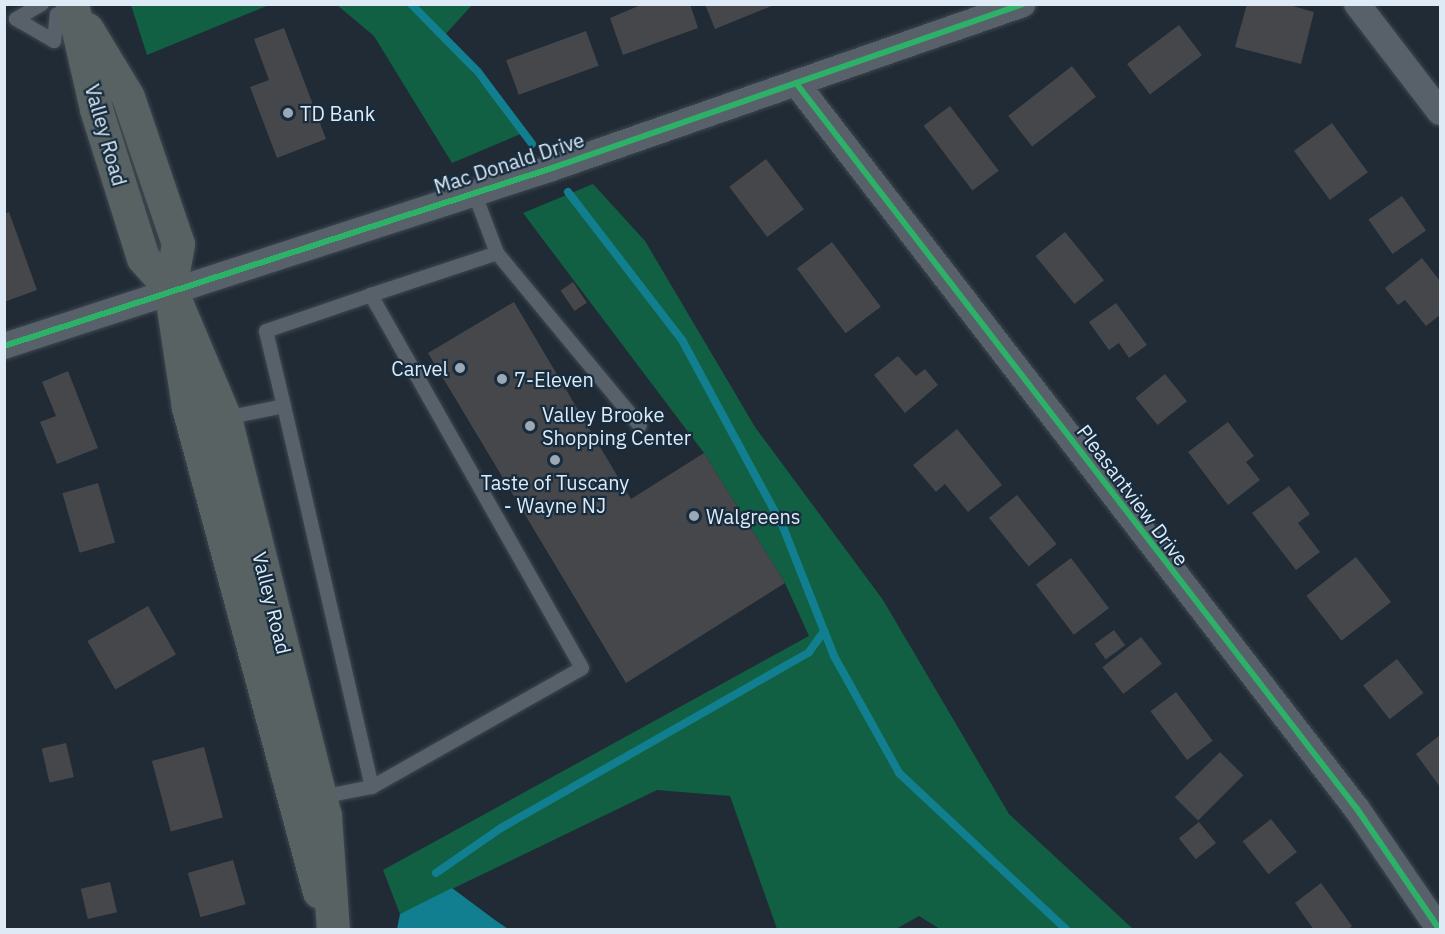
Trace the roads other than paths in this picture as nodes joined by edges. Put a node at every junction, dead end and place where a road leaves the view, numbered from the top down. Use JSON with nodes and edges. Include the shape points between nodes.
{"nodes":[{"id":1,"x":1022,"y":4,"type":"edge"},
{"id":2,"x":1358,"y":4,"type":"edge"},
{"id":3,"x":58,"y":7,"type":"edge"},
{"id":4,"x":10,"y":21,"type":"edge"},
{"id":5,"x":796,"y":83,"type":"junction"},
{"id":6,"x":1440,"y":112,"type":"edge"},
{"id":7,"x":474,"y":192,"type":"junction"},
{"id":8,"x":497,"y":253,"type":"junction"},
{"id":9,"x":170,"y":288,"type":"junction"},
{"id":10,"x":371,"y":295,"type":"junction"},
{"id":11,"x":4,"y":346,"type":"edge"},
{"id":12,"x":284,"y":406,"type":"junction"},
{"id":13,"x":225,"y":418,"type":"junction"},
{"id":14,"x":640,"y":426,"type":"dead end"},
{"id":15,"x":372,"y":787,"type":"junction"},
{"id":16,"x":321,"y":797,"type":"junction"},
{"id":17,"x":332,"y":930,"type":"edge"},
{"id":18,"x":1440,"y":930,"type":"edge"}],
"edges":[{"from":1,"to":5,"type":"street","name":"Mac Donald Drive"},
{"from":2,"to":6,"type":"street"},
{"from":3,"to":4,"type":"lane"},
{"from":3,"to":4,"type":"lane","via":[[54,41]]},
{"from":3,"to":9,"type":"main road","name":"Valley Road","via":[[96,109],[143,258]]},
{"from":5,"to":7,"type":"street","name":"Mac Donald Drive"},
{"from":5,"to":18,"type":"street","name":"Pleasantview Drive","via":[[1357,808]]},
{"from":7,"to":8,"type":"lane"},
{"from":7,"to":9,"type":"street","name":"Mac Donald Drive"},
{"from":8,"to":10,"type":"lane"},
{"from":8,"to":14,"type":"lane"},
{"from":9,"to":11,"type":"street","name":"Mac Donald Drive"},
{"from":9,"to":13,"type":"main road","name":"Valley Road"},
{"from":9,"to":17,"type":"main road","name":"Valley Road","via":[[189,407],[296,823]]},
{"from":10,"to":12,"type":"lane","via":[[266,331]]},
{"from":10,"to":15,"type":"lane","via":[[582,668]]},
{"from":12,"to":13,"type":"lane"},
{"from":12,"to":15,"type":"lane"},
{"from":13,"to":16,"type":"main road","name":"Valley Road"},
{"from":15,"to":16,"type":"lane"},
{"from":16,"to":17,"type":"main road","name":"Valley Road"}]}
